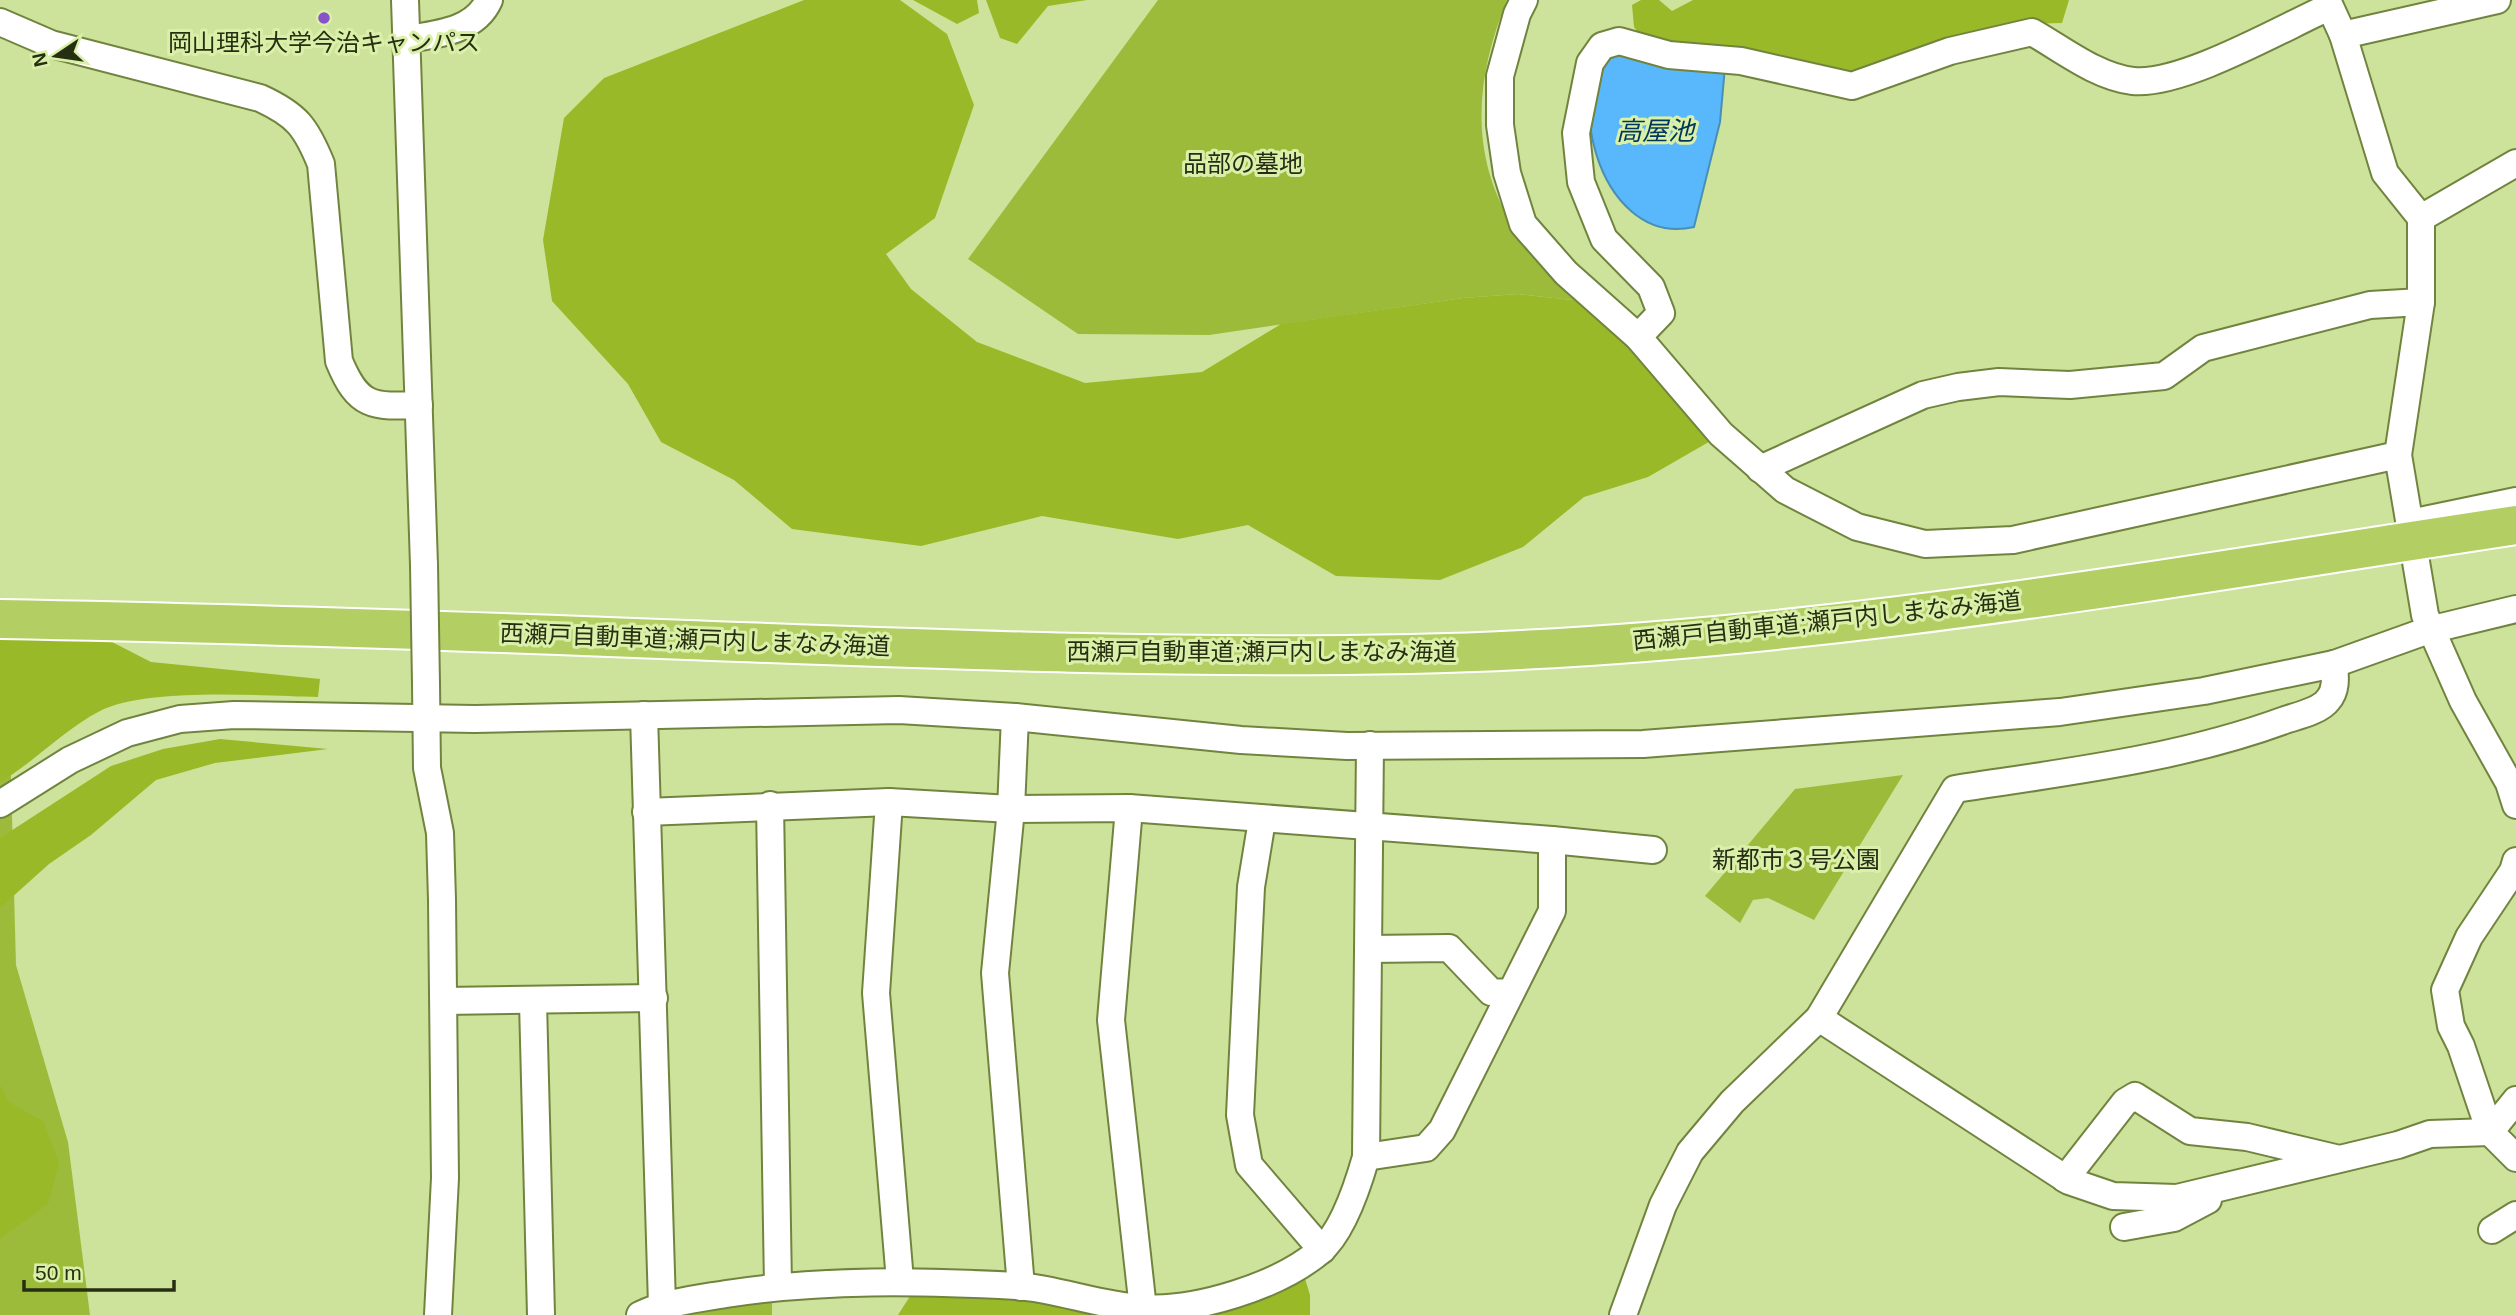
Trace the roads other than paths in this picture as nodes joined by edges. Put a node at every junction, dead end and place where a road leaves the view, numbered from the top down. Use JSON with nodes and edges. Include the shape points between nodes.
{"nodes":[{"id":1,"x":405,"y":0,"type":"edge"},
{"id":2,"x":489,"y":0,"type":"edge"},
{"id":3,"x":1524,"y":0,"type":"edge"},
{"id":4,"x":2497,"y":0,"type":"edge"},
{"id":5,"x":2328,"y":3,"type":"edge"},
{"id":6,"x":0,"y":22,"type":"edge"},
{"id":7,"x":2343,"y":35,"type":"junction"},
{"id":8,"x":408,"y":39,"type":"junction"},
{"id":9,"x":2516,"y":163,"type":"edge"},
{"id":10,"x":2421,"y":218,"type":"junction"},
{"id":11,"x":2421,"y":302,"type":"junction"},
{"id":12,"x":1639,"y":337,"type":"junction"},
{"id":13,"x":419,"y":405,"type":"junction"},
{"id":14,"x":2398,"y":455,"type":"junction"},
{"id":15,"x":1760,"y":469,"type":"junction"},
{"id":16,"x":2516,"y":501,"type":"edge"},
{"id":17,"x":2516,"y":525,"type":"edge"},
{"id":18,"x":2401,"y":533,"type":"junction"},
{"id":19,"x":2516,"y":609,"type":"edge"},
{"id":20,"x":0,"y":619,"type":"edge"},
{"id":21,"x":2429,"y":630,"type":"junction"},
{"id":22,"x":2334,"y":664,"type":"junction"},
{"id":23,"x":644,"y":715,"type":"junction"},
{"id":24,"x":1015,"y":717,"type":"junction"},
{"id":25,"x":426,"y":719,"type":"junction"},
{"id":26,"x":1370,"y":745,"type":"junction"},
{"id":27,"x":889,"y":802,"type":"junction"},
{"id":28,"x":0,"y":804,"type":"edge"},
{"id":29,"x":770,"y":805,"type":"junction"},
{"id":30,"x":2516,"y":805,"type":"edge"},
{"id":31,"x":1129,"y":808,"type":"junction"},
{"id":32,"x":1011,"y":809,"type":"junction"},
{"id":33,"x":646,"y":812,"type":"junction"},
{"id":34,"x":1262,"y":820,"type":"junction"},
{"id":35,"x":1371,"y":826,"type":"junction"},
{"id":36,"x":1552,"y":839,"type":"junction"},
{"id":37,"x":1653,"y":850,"type":"dead end"},
{"id":38,"x":2516,"y":861,"type":"edge"},
{"id":39,"x":1370,"y":949,"type":"junction"},
{"id":40,"x":1510,"y":993,"type":"junction"},
{"id":41,"x":654,"y":998,"type":"junction"},
{"id":42,"x":444,"y":1000,"type":"junction"},
{"id":43,"x":533,"y":1002,"type":"junction"},
{"id":44,"x":1819,"y":1018,"type":"junction"},
{"id":45,"x":2516,"y":1100,"type":"edge"},
{"id":46,"x":2490,"y":1132,"type":"junction"},
{"id":47,"x":1366,"y":1157,"type":"junction"},
{"id":48,"x":2516,"y":1158,"type":"edge"},
{"id":49,"x":2340,"y":1160,"type":"junction"},
{"id":50,"x":2065,"y":1179,"type":"junction"},
{"id":51,"x":2225,"y":1187,"type":"junction"},
{"id":52,"x":2516,"y":1215,"type":"edge"},
{"id":53,"x":2124,"y":1227,"type":"dead end"},
{"id":54,"x":2492,"y":1230,"type":"dead end"},
{"id":55,"x":1322,"y":1250,"type":"junction"},
{"id":56,"x":900,"y":1281,"type":"junction"},
{"id":57,"x":778,"y":1286,"type":"junction"},
{"id":58,"x":1021,"y":1287,"type":"junction"},
{"id":59,"x":1143,"y":1308,"type":"junction"},
{"id":60,"x":651,"y":1310,"type":"edge"},
{"id":61,"x":438,"y":1315,"type":"edge"},
{"id":62,"x":541,"y":1315,"type":"edge"},
{"id":63,"x":1623,"y":1315,"type":"edge"}],
"edges":[{"from":1,"to":8,"type":"street"},
{"from":2,"to":8,"type":"street","via":[[461,29]]},
{"from":3,"to":12,"type":"street","via":[[1500,76],[1500,125],[1507,173],[1523,224],[1566,273]]},
{"from":4,"to":7,"type":"street"},
{"from":5,"to":7,"type":"street"},
{"from":5,"to":12,"type":"street","via":[[2178,76],[2133,81],[2096,69],[2032,32],[1950,51],[1852,86],[1741,61],[1669,55],[1619,41],[1602,46],[1590,64],[1576,133],[1581,182],[1604,239],[1651,287],[1661,313]]},
{"from":6,"to":13,"type":"street","via":[[51,44],[260,98],[288,111],[309,134],[321,164],[340,361],[350,388],[372,403]]},
{"from":7,"to":10,"type":"street","via":[[2385,173]]},
{"from":8,"to":13,"type":"street"},
{"from":9,"to":10,"type":"street"},
{"from":10,"to":11,"type":"street"},
{"from":11,"to":14,"type":"street"},
{"from":11,"to":15,"type":"street","via":[[2370,305],[2203,348],[2164,376],[2070,384],[1999,382],[1935,392]]},
{"from":12,"to":15,"type":"street","via":[[1721,434]]},
{"from":13,"to":25,"type":"street","bridge":true},
{"from":14,"to":15,"type":"street","via":[[2012,540],[1925,544],[1857,527],[1784,490]]},
{"from":14,"to":18,"type":"street"},
{"from":16,"to":18,"type":"street"},
{"from":17,"to":18,"type":"highway","name":"西瀬戸自動車道;瀬戸内しまなみ海道","bridge":true},
{"from":18,"to":20,"type":"highway","name":"西瀬戸自動車道;瀬戸内しまなみ海道","via":[[2114,588],[1915,615],[1655,641],[1414,654],[1147,655],[278,624]]},
{"from":18,"to":21,"type":"street"},
{"from":19,"to":21,"type":"street"},
{"from":21,"to":22,"type":"street"},
{"from":21,"to":30,"type":"street","via":[[2509,783]]},
{"from":22,"to":26,"type":"street","via":[[2204,691],[2060,712],[1643,744]]},
{"from":22,"to":44,"type":"street","via":[[2336,683],[2328,701],[2232,740],[2135,761],[1955,789]]},
{"from":23,"to":24,"type":"street","via":[[899,710]]},
{"from":23,"to":25,"type":"street"},
{"from":23,"to":33,"type":"street"},
{"from":24,"to":26,"type":"street","via":[[1241,740]]},
{"from":24,"to":32,"type":"street"},
{"from":25,"to":28,"type":"street","via":[[234,715],[180,719],[127,733],[70,760]]},
{"from":25,"to":42,"type":"street","via":[[427,768],[440,833]]},
{"from":26,"to":35,"type":"street"},
{"from":27,"to":29,"type":"street"},
{"from":27,"to":32,"type":"street"},
{"from":27,"to":56,"type":"street","via":[[876,993]]},
{"from":29,"to":33,"type":"street"},
{"from":29,"to":57,"type":"street"},
{"from":31,"to":32,"type":"street"},
{"from":31,"to":34,"type":"street"},
{"from":31,"to":59,"type":"street","via":[[1111,1020]]},
{"from":32,"to":58,"type":"street","via":[[995,973]]},
{"from":33,"to":41,"type":"street"},
{"from":34,"to":35,"type":"street"},
{"from":34,"to":55,"type":"street","via":[[1251,887],[1240,1115],[1249,1165]]},
{"from":35,"to":36,"type":"street"},
{"from":35,"to":39,"type":"street"},
{"from":36,"to":37,"type":"street"},
{"from":36,"to":40,"type":"street","via":[[1552,911]]},
{"from":38,"to":46,"type":"street","via":[[2469,937],[2445,990],[2451,1026]]},
{"from":39,"to":40,"type":"street","via":[[1449,948],[1491,992]]},
{"from":39,"to":47,"type":"street"},
{"from":40,"to":47,"type":"street","via":[[1442,1130],[1426,1149]]},
{"from":41,"to":43,"type":"street"},
{"from":41,"to":60,"type":"street"},
{"from":42,"to":43,"type":"street"},
{"from":42,"to":61,"type":"street","via":[[445,1178]]},
{"from":43,"to":62,"type":"street"},
{"from":44,"to":50,"type":"street"},
{"from":44,"to":63,"type":"street","via":[[1732,1102],[1690,1152],[1663,1205]]},
{"from":45,"to":46,"type":"street"},
{"from":46,"to":48,"type":"street"},
{"from":46,"to":49,"type":"street","via":[[2430,1134]]},
{"from":47,"to":55,"type":"street","via":[[1354,1200]]},
{"from":49,"to":50,"type":"street","via":[[2247,1137],[2190,1130],[2135,1096],[2125,1102]]},
{"from":49,"to":51,"type":"street"},
{"from":50,"to":51,"type":"street","via":[[2113,1196],[2154,1200]]},
{"from":51,"to":53,"type":"street","via":[[2174,1218]]},
{"from":52,"to":54,"type":"street"},
{"from":55,"to":59,"type":"street","via":[[1282,1274],[1216,1301]]},
{"from":56,"to":57,"type":"street"},
{"from":56,"to":58,"type":"street"},
{"from":57,"to":60,"type":"street"},
{"from":58,"to":59,"type":"street"}]}
